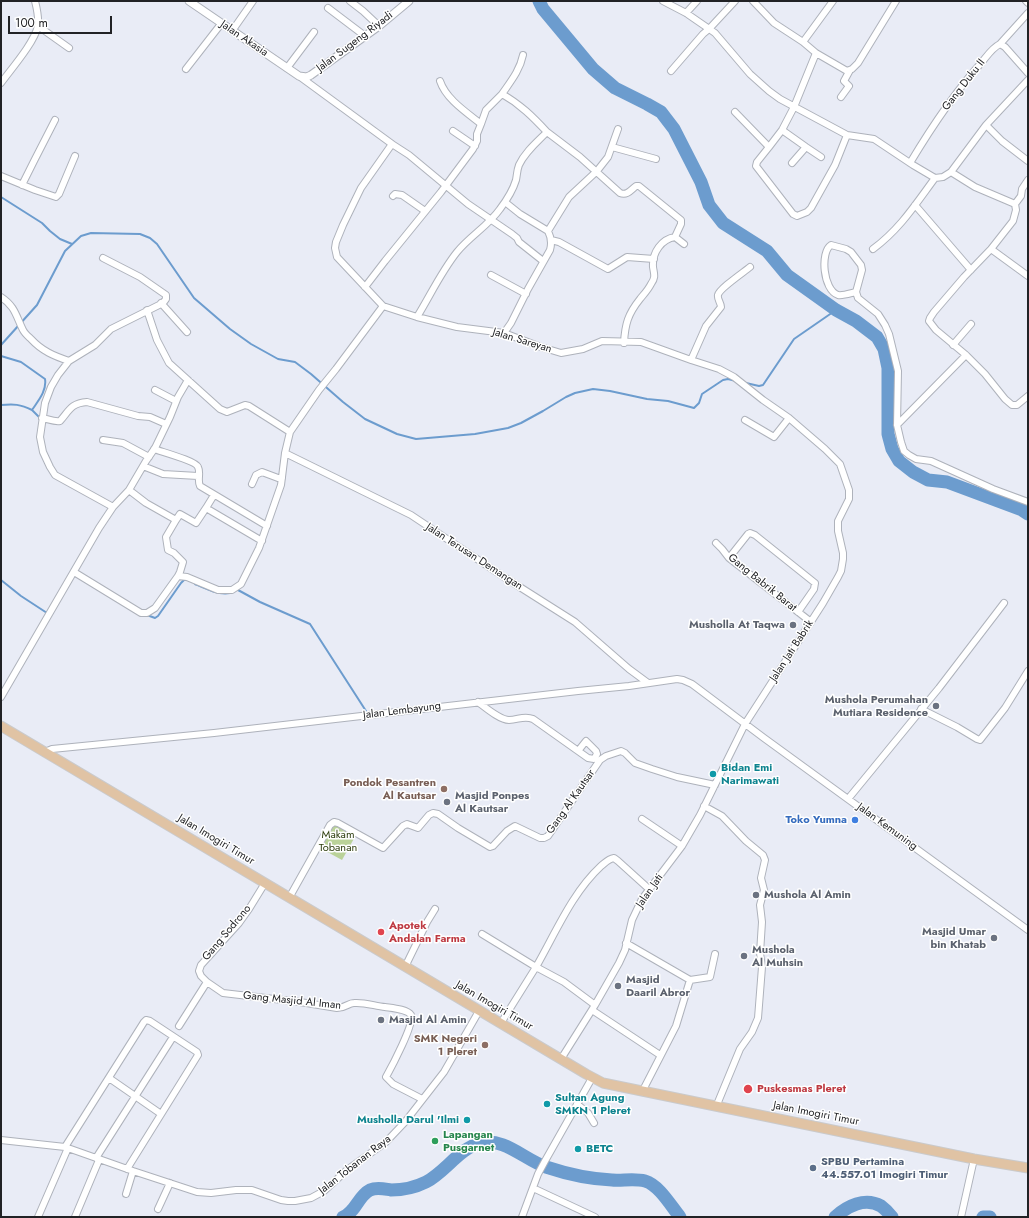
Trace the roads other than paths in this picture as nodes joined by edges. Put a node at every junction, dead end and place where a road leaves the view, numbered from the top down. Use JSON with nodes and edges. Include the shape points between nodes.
{"nodes":[{"id":1,"x":35,"y":1,"type":"edge"},
{"id":2,"x":189,"y":1,"type":"edge"},
{"id":3,"x":253,"y":1,"type":"edge"},
{"id":4,"x":350,"y":1,"type":"edge"},
{"id":5,"x":409,"y":1,"type":"edge"},
{"id":6,"x":663,"y":1,"type":"edge"},
{"id":7,"x":697,"y":1,"type":"edge"},
{"id":8,"x":735,"y":1,"type":"edge"},
{"id":9,"x":753,"y":1,"type":"edge"},
{"id":10,"x":896,"y":1,"type":"edge"},
{"id":11,"x":1026,"y":1,"type":"edge"},
{"id":12,"x":831,"y":2,"type":"edge"},
{"id":13,"x":1028,"y":4,"type":"edge"},
{"id":14,"x":328,"y":8,"type":"dead end"},
{"id":15,"x":1028,"y":13,"type":"edge"},
{"id":16,"x":686,"y":14,"type":"junction"},
{"id":17,"x":221,"y":24,"type":"junction"},
{"id":18,"x":38,"y":26,"type":"junction"},
{"id":19,"x":379,"y":26,"type":"junction"},
{"id":20,"x":710,"y":29,"type":"junction"},
{"id":21,"x":232,"y":31,"type":"junction"},
{"id":22,"x":314,"y":32,"type":"dead end"},
{"id":23,"x":365,"y":36,"type":"junction"},
{"id":24,"x":802,"y":42,"type":"junction"},
{"id":25,"x":1000,"y":44,"type":"junction"},
{"id":26,"x":69,"y":48,"type":"dead end"},
{"id":27,"x":816,"y":53,"type":"junction"},
{"id":28,"x":523,"y":55,"type":"dead end"},
{"id":29,"x":287,"y":68,"type":"junction"},
{"id":30,"x":186,"y":69,"type":"dead end"},
{"id":31,"x":850,"y":70,"type":"junction"},
{"id":32,"x":671,"y":71,"type":"dead end"},
{"id":33,"x":1028,"y":73,"type":"edge"},
{"id":34,"x":299,"y":76,"type":"junction"},
{"id":35,"x":1028,"y":80,"type":"edge"},
{"id":36,"x":440,"y":81,"type":"dead end"},
{"id":37,"x":1,"y":83,"type":"edge"},
{"id":38,"x":502,"y":94,"type":"junction"},
{"id":39,"x":841,"y":97,"type":"dead end"},
{"id":40,"x":794,"y":107,"type":"junction"},
{"id":41,"x":735,"y":112,"type":"dead end"},
{"id":42,"x":55,"y":120,"type":"dead end"},
{"id":43,"x":480,"y":124,"type":"junction"},
{"id":44,"x":986,"y":126,"type":"junction"},
{"id":45,"x":618,"y":129,"type":"dead end"},
{"id":46,"x":782,"y":130,"type":"junction"},
{"id":47,"x":453,"y":131,"type":"dead end"},
{"id":48,"x":547,"y":132,"type":"junction"},
{"id":49,"x":847,"y":135,"type":"junction"},
{"id":50,"x":392,"y":144,"type":"junction"},
{"id":51,"x":475,"y":146,"type":"junction"},
{"id":52,"x":612,"y":147,"type":"junction"},
{"id":53,"x":770,"y":147,"type":"junction"},
{"id":54,"x":806,"y":147,"type":"junction"},
{"id":55,"x":75,"y":156,"type":"dead end"},
{"id":56,"x":822,"y":156,"type":"dead end"},
{"id":57,"x":656,"y":159,"type":"dead end"},
{"id":58,"x":1028,"y":161,"type":"edge"},
{"id":59,"x":792,"y":163,"type":"dead end"},
{"id":60,"x":910,"y":163,"type":"junction"},
{"id":61,"x":597,"y":171,"type":"junction"},
{"id":62,"x":951,"y":172,"type":"junction"},
{"id":63,"x":1,"y":176,"type":"edge"},
{"id":64,"x":935,"y":178,"type":"junction"},
{"id":65,"x":1028,"y":180,"type":"edge"},
{"id":66,"x":22,"y":185,"type":"junction"},
{"id":67,"x":445,"y":185,"type":"junction"},
{"id":68,"x":393,"y":196,"type":"dead end"},
{"id":69,"x":505,"y":202,"type":"junction"},
{"id":70,"x":1015,"y":204,"type":"junction"},
{"id":71,"x":915,"y":205,"type":"junction"},
{"id":72,"x":425,"y":211,"type":"junction"},
{"id":73,"x":492,"y":220,"type":"junction"},
{"id":74,"x":548,"y":231,"type":"junction"},
{"id":75,"x":675,"y":237,"type":"junction"},
{"id":76,"x":551,"y":240,"type":"junction"},
{"id":77,"x":684,"y":244,"type":"dead end"},
{"id":78,"x":873,"y":249,"type":"dead end"},
{"id":79,"x":991,"y":249,"type":"junction"},
{"id":80,"x":103,"y":258,"type":"dead end"},
{"id":81,"x":654,"y":259,"type":"junction"},
{"id":82,"x":543,"y":261,"type":"junction"},
{"id":83,"x":750,"y":267,"type":"dead end"},
{"id":84,"x":971,"y":270,"type":"junction"},
{"id":85,"x":491,"y":275,"type":"dead end"},
{"id":86,"x":1028,"y":276,"type":"edge"},
{"id":87,"x":365,"y":287,"type":"junction"},
{"id":88,"x":856,"y":292,"type":"junction"},
{"id":89,"x":526,"y":294,"type":"junction"},
{"id":90,"x":1,"y":297,"type":"edge"},
{"id":91,"x":161,"y":303,"type":"junction"},
{"id":92,"x":383,"y":306,"type":"junction"},
{"id":93,"x":147,"y":310,"type":"junction"},
{"id":94,"x":417,"y":317,"type":"junction"},
{"id":95,"x":971,"y":324,"type":"dead end"},
{"id":96,"x":187,"y":332,"type":"dead end"},
{"id":97,"x":504,"y":333,"type":"junction"},
{"id":98,"x":624,"y":343,"type":"junction"},
{"id":99,"x":953,"y":345,"type":"junction"},
{"id":100,"x":966,"y":355,"type":"junction"},
{"id":101,"x":691,"y":360,"type":"junction"},
{"id":102,"x":69,"y":361,"type":"junction"},
{"id":103,"x":188,"y":380,"type":"junction"},
{"id":104,"x":156,"y":390,"type":"dead end"},
{"id":105,"x":1028,"y":396,"type":"edge"},
{"id":106,"x":176,"y":402,"type":"junction"},
{"id":107,"x":42,"y":418,"type":"junction"},
{"id":108,"x":789,"y":418,"type":"junction"},
{"id":109,"x":745,"y":420,"type":"dead end"},
{"id":110,"x":166,"y":424,"type":"junction"},
{"id":111,"x":898,"y":425,"type":"junction"},
{"id":112,"x":290,"y":432,"type":"junction"},
{"id":113,"x":103,"y":440,"type":"dead end"},
{"id":114,"x":154,"y":449,"type":"junction"},
{"id":115,"x":285,"y":453,"type":"junction"},
{"id":116,"x":149,"y":456,"type":"junction"},
{"id":117,"x":143,"y":466,"type":"junction"},
{"id":118,"x":198,"y":476,"type":"junction"},
{"id":119,"x":282,"y":478,"type":"junction"},
{"id":120,"x":252,"y":484,"type":"dead end"},
{"id":121,"x":129,"y":490,"type":"junction"},
{"id":122,"x":214,"y":495,"type":"junction"},
{"id":123,"x":1028,"y":502,"type":"edge"},
{"id":124,"x":113,"y":507,"type":"junction"},
{"id":125,"x":206,"y":508,"type":"junction"},
{"id":126,"x":176,"y":520,"type":"junction"},
{"id":127,"x":267,"y":526,"type":"junction"},
{"id":128,"x":262,"y":541,"type":"junction"},
{"id":129,"x":716,"y":543,"type":"dead end"},
{"id":130,"x":729,"y":558,"type":"junction"},
{"id":131,"x":74,"y":572,"type":"junction"},
{"id":132,"x":178,"y":576,"type":"junction"},
{"id":133,"x":838,"y":577,"type":"joint"},
{"id":134,"x":1004,"y":603,"type":"dead end"},
{"id":135,"x":798,"y":612,"type":"junction"},
{"id":136,"x":811,"y":622,"type":"junction"},
{"id":137,"x":1028,"y":671,"type":"edge"},
{"id":138,"x":648,"y":683,"type":"junction"},
{"id":139,"x":1,"y":697,"type":"edge"},
{"id":140,"x":478,"y":702,"type":"junction"},
{"id":141,"x":921,"y":709,"type":"junction"},
{"id":142,"x":745,"y":724,"type":"junction"},
{"id":143,"x":1,"y":726,"type":"edge"},
{"id":144,"x":578,"y":751,"type":"dead end"},
{"id":145,"x":44,"y":752,"type":"junction"},
{"id":146,"x":714,"y":785,"type":"junction"},
{"id":147,"x":848,"y":799,"type":"junction"},
{"id":148,"x":704,"y":806,"type":"junction"},
{"id":149,"x":642,"y":819,"type":"dead end"},
{"id":150,"x":682,"y":846,"type":"junction"},
{"id":151,"x":265,"y":884,"type":"junction"},
{"id":152,"x":649,"y":889,"type":"junction"},
{"id":153,"x":289,"y":898,"type":"junction"},
{"id":154,"x":435,"y":909,"type":"dead end"},
{"id":155,"x":1028,"y":930,"type":"edge"},
{"id":156,"x":482,"y":934,"type":"dead end"},
{"id":157,"x":626,"y":943,"type":"junction"},
{"id":158,"x":715,"y":954,"type":"dead end"},
{"id":159,"x":536,"y":966,"type":"junction"},
{"id":160,"x":405,"y":967,"type":"junction"},
{"id":161,"x":690,"y":980,"type":"junction"},
{"id":162,"x":207,"y":982,"type":"junction"},
{"id":163,"x":593,"y":1007,"type":"junction"},
{"id":164,"x":479,"y":1010,"type":"junction"},
{"id":165,"x":500,"y":1023,"type":"junction"},
{"id":166,"x":179,"y":1026,"type":"dead end"},
{"id":167,"x":174,"y":1036,"type":"junction"},
{"id":168,"x":660,"y":1055,"type":"junction"},
{"id":169,"x":561,"y":1059,"type":"junction"},
{"id":170,"x":108,"y":1078,"type":"junction"},
{"id":171,"x":592,"y":1078,"type":"junction"},
{"id":172,"x":642,"y":1092,"type":"junction"},
{"id":173,"x":136,"y":1096,"type":"junction"},
{"id":174,"x":422,"y":1099,"type":"junction"},
{"id":175,"x":577,"y":1104,"type":"junction"},
{"id":176,"x":716,"y":1107,"type":"junction"},
{"id":177,"x":161,"y":1114,"type":"junction"},
{"id":178,"x":594,"y":1123,"type":"dead end"},
{"id":179,"x":1,"y":1140,"type":"edge"},
{"id":180,"x":66,"y":1147,"type":"junction"},
{"id":181,"x":98,"y":1159,"type":"junction"},
{"id":182,"x":974,"y":1159,"type":"junction"},
{"id":183,"x":1028,"y":1168,"type":"edge"},
{"id":184,"x":130,"y":1170,"type":"junction"},
{"id":185,"x":170,"y":1183,"type":"junction"},
{"id":186,"x":533,"y":1188,"type":"junction"},
{"id":187,"x":126,"y":1194,"type":"dead end"},
{"id":188,"x":158,"y":1209,"type":"dead end"},
{"id":189,"x":38,"y":1217,"type":"edge"},
{"id":190,"x":75,"y":1217,"type":"edge"},
{"id":191,"x":522,"y":1217,"type":"edge"},
{"id":192,"x":595,"y":1217,"type":"edge"},
{"id":193,"x":961,"y":1217,"type":"edge"}],
"edges":[{"from":1,"to":18,"type":"street"},
{"from":2,"to":17,"type":"street","name":"Jalan Akasia"},
{"from":3,"to":21,"type":"street"},
{"from":4,"to":19,"type":"street"},
{"from":5,"to":19,"type":"street","name":"Jalan Sugeng Riyadi"},
{"from":6,"to":16,"type":"street"},
{"from":7,"to":16,"type":"street"},
{"from":8,"to":20,"type":"street"},
{"from":9,"to":24,"type":"street","via":[[774,23]]},
{"from":10,"to":31,"type":"street","via":[[858,63]]},
{"from":11,"to":13,"type":"street"},
{"from":12,"to":24,"type":"street"},
{"from":14,"to":23,"type":"street"},
{"from":15,"to":25,"type":"street","name":"Gang Duku II"},
{"from":16,"to":20,"type":"street"},
{"from":17,"to":21,"type":"street","name":"Jalan Akasia"},
{"from":17,"to":30,"type":"street"},
{"from":18,"to":26,"type":"street"},
{"from":18,"to":37,"type":"street","via":[[30,43]]},
{"from":19,"to":23,"type":"street","name":"Jalan Sugeng Riyadi"},
{"from":20,"to":32,"type":"street"},
{"from":20,"to":40,"type":"street","via":[[750,74]]},
{"from":21,"to":29,"type":"street","name":"Jalan Akasia"},
{"from":22,"to":29,"type":"street"},
{"from":23,"to":34,"type":"street","name":"Jalan Sugeng Riyadi","via":[[311,75]]},
{"from":24,"to":27,"type":"street"},
{"from":25,"to":33,"type":"street"},
{"from":25,"to":60,"type":"street","name":"Gang Duku II","via":[[975,70],[938,118]]},
{"from":27,"to":31,"type":"street","via":[[844,70]]},
{"from":27,"to":40,"type":"street"},
{"from":28,"to":38,"type":"street","via":[[518,71]]},
{"from":29,"to":34,"type":"street","name":"Jalan Akasia"},
{"from":31,"to":39,"type":"street","via":[[844,81],[849,86]]},
{"from":34,"to":50,"type":"street"},
{"from":35,"to":44,"type":"street"},
{"from":36,"to":43,"type":"street","via":[[446,93]]},
{"from":38,"to":43,"type":"street","via":[[486,110]]},
{"from":38,"to":48,"type":"street","via":[[515,101]]},
{"from":40,"to":46,"type":"street"},
{"from":40,"to":49,"type":"street"},
{"from":41,"to":53,"type":"street"},
{"from":42,"to":66,"type":"street"},
{"from":43,"to":51,"type":"street"},
{"from":44,"to":58,"type":"street"},
{"from":44,"to":62,"type":"street"},
{"from":45,"to":52,"type":"street"},
{"from":46,"to":53,"type":"street"},
{"from":46,"to":54,"type":"street"},
{"from":47,"to":51,"type":"street"},
{"from":48,"to":61,"type":"street"},
{"from":48,"to":69,"type":"street","via":[[519,164],[516,180]]},
{"from":49,"to":53,"type":"street","via":[[835,164],[811,208],[798,216],[793,214],[756,166]]},
{"from":49,"to":60,"type":"street","via":[[874,139]]},
{"from":50,"to":67,"type":"street"},
{"from":50,"to":87,"type":"street","name":"Jalan Sareyan","via":[[361,188],[336,242],[338,257]]},
{"from":51,"to":67,"type":"street"},
{"from":52,"to":57,"type":"street"},
{"from":52,"to":61,"type":"street"},
{"from":54,"to":56,"type":"street"},
{"from":54,"to":59,"type":"street"},
{"from":55,"to":66,"type":"street","via":[[56,196]]},
{"from":60,"to":64,"type":"street"},
{"from":61,"to":74,"type":"street","via":[[569,197]]},
{"from":61,"to":75,"type":"street","via":[[622,194],[640,186],[681,219]]},
{"from":62,"to":64,"type":"street"},
{"from":62,"to":70,"type":"street","via":[[975,187]]},
{"from":63,"to":66,"type":"street"},
{"from":64,"to":71,"type":"street"},
{"from":65,"to":70,"type":"street"},
{"from":67,"to":72,"type":"street"},
{"from":67,"to":73,"type":"street"},
{"from":68,"to":72,"type":"street","via":[[402,195]]},
{"from":69,"to":73,"type":"street"},
{"from":69,"to":74,"type":"street"},
{"from":70,"to":79,"type":"street","via":[[1013,221]]},
{"from":71,"to":78,"type":"street","via":[[895,231]]},
{"from":71,"to":84,"type":"street"},
{"from":72,"to":87,"type":"street"},
{"from":73,"to":82,"type":"street"},
{"from":73,"to":94,"type":"street","via":[[466,241],[456,253]]},
{"from":74,"to":76,"type":"street"},
{"from":75,"to":77,"type":"street"},
{"from":75,"to":81,"type":"street","via":[[656,250]]},
{"from":76,"to":81,"type":"street","via":[[608,269],[627,257]]},
{"from":76,"to":82,"type":"street","via":[[551,246]]},
{"from":79,"to":84,"type":"street"},
{"from":79,"to":86,"type":"street"},
{"from":80,"to":91,"type":"street","via":[[140,277],[166,295],[166,299]]},
{"from":81,"to":98,"type":"street","via":[[653,280],[633,309],[625,328]]},
{"from":82,"to":89,"type":"street"},
{"from":83,"to":101,"type":"street","via":[[720,290],[718,297],[721,307],[706,326]]},
{"from":84,"to":99,"type":"street","via":[[930,318],[930,324]]},
{"from":85,"to":89,"type":"street"},
{"from":87,"to":92,"type":"street","name":"Jalan Sareyan"},
{"from":88,"to":88,"type":"street","via":[[840,295],[829,289],[824,263],[829,246],[846,249],[861,265]]},
{"from":88,"to":111,"type":"street","via":[[858,298],[878,314],[889,334],[898,371]]},
{"from":89,"to":97,"type":"street","via":[[512,323]]},
{"from":90,"to":102,"type":"street","via":[[16,312],[24,332],[38,347]]},
{"from":91,"to":93,"type":"street"},
{"from":91,"to":96,"type":"street"},
{"from":92,"to":94,"type":"street","name":"Jalan Sareyan"},
{"from":92,"to":112,"type":"street"},
{"from":93,"to":102,"type":"street","via":[[111,329],[95,345]]},
{"from":93,"to":103,"type":"street","via":[[157,340],[169,363]]},
{"from":94,"to":97,"type":"street","name":"Jalan Sareyan","via":[[457,327]]},
{"from":95,"to":99,"type":"street"},
{"from":97,"to":98,"type":"street","name":"Jalan Sareyan","via":[[561,353],[583,349],[602,341]]},
{"from":98,"to":101,"type":"street","name":"Jalan Sareyan","via":[[641,342]]},
{"from":99,"to":100,"type":"street"},
{"from":100,"to":105,"type":"street","via":[[1012,405]]},
{"from":100,"to":111,"type":"street"},
{"from":101,"to":108,"type":"street","name":"Jalan Sareyan","via":[[734,377]]},
{"from":102,"to":107,"type":"street","via":[[51,387]]},
{"from":103,"to":106,"type":"street"},
{"from":103,"to":112,"type":"street","via":[[223,411],[249,406]]},
{"from":104,"to":106,"type":"street"},
{"from":106,"to":110,"type":"street"},
{"from":107,"to":110,"type":"street","via":[[60,421],[72,406],[87,402]]},
{"from":107,"to":124,"type":"street","via":[[40,437],[43,452],[55,475]]},
{"from":108,"to":109,"type":"street","via":[[774,437]]},
{"from":108,"to":133,"type":"street","name":"Jalan Sareyan","via":[[838,460],[850,490],[849,499],[838,521],[843,553]]},
{"from":110,"to":114,"type":"street"},
{"from":111,"to":123,"type":"street","via":[[904,451],[909,455],[916,459],[931,461]]},
{"from":112,"to":115,"type":"street"},
{"from":113,"to":116,"type":"street","via":[[123,443]]},
{"from":114,"to":116,"type":"street"},
{"from":114,"to":118,"type":"street","via":[[197,465]]},
{"from":115,"to":119,"type":"street"},
{"from":115,"to":138,"type":"street","name":"Jalan Terusan Demangan","via":[[410,515],[572,619]]},
{"from":116,"to":117,"type":"street"},
{"from":117,"to":118,"type":"street","via":[[163,474]]},
{"from":117,"to":121,"type":"street"},
{"from":118,"to":122,"type":"street","via":[[200,486]]},
{"from":119,"to":120,"type":"street","via":[[262,472],[256,474]]},
{"from":119,"to":127,"type":"street"},
{"from":121,"to":124,"type":"street"},
{"from":121,"to":126,"type":"street"},
{"from":122,"to":125,"type":"street"},
{"from":122,"to":127,"type":"street"},
{"from":124,"to":131,"type":"street"},
{"from":125,"to":126,"type":"street","via":[[196,523],[180,514]]},
{"from":125,"to":128,"type":"street"},
{"from":126,"to":132,"type":"street","via":[[166,537],[168,550],[183,562]]},
{"from":127,"to":128,"type":"street"},
{"from":128,"to":132,"type":"street","via":[[241,584],[232,590],[218,590],[187,577]]},
{"from":129,"to":130,"type":"street","name":"Gang Babrik Barat"},
{"from":130,"to":135,"type":"street","name":"Gang Babrik Barat"},
{"from":130,"to":135,"type":"street","via":[[750,533],[778,552],[815,583],[814,589]]},
{"from":131,"to":132,"type":"street","via":[[141,613],[155,608]]},
{"from":131,"to":139,"type":"street"},
{"from":133,"to":136,"type":"street","name":"Jalan Jati Babrik"},
{"from":134,"to":141,"type":"street"},
{"from":135,"to":136,"type":"street","name":"Gang Babrik Barat"},
{"from":136,"to":142,"type":"street","name":"Jalan Jati Babrik"},
{"from":137,"to":141,"type":"street","via":[[1005,708],[980,740]]},
{"from":138,"to":140,"type":"street","name":"Jalan Lembayung"},
{"from":138,"to":142,"type":"street","name":"Jalan Lembayung","via":[[677,679],[686,681]]},
{"from":140,"to":144,"type":"street","via":[[505,720],[530,718]]},
{"from":140,"to":145,"type":"street","name":"Jalan Lembayung","via":[[52,749]]},
{"from":141,"to":147,"type":"street"},
{"from":142,"to":146,"type":"street","name":"Jalan Jati"},
{"from":142,"to":147,"type":"street","name":"Jalan Kemuning"},
{"from":143,"to":145,"type":"main road","name":"Jalan Imogiri Timur"},
{"from":145,"to":151,"type":"main road","name":"Jalan Imogiri Timur"},
{"from":146,"to":148,"type":"street","name":"Jalan Jati"},
{"from":146,"to":153,"type":"street","name":"Gang Al Kautsar","via":[[677,777],[635,763],[621,751],[600,760],[551,833],[544,838],[515,826],[490,847],[433,813],[428,815],[418,828],[407,824],[403,826],[383,848],[334,822]]},
{"from":147,"to":155,"type":"street","name":"Jalan Kemuning"},
{"from":148,"to":150,"type":"street","name":"Jalan Jati"},
{"from":148,"to":176,"type":"street","via":[[722,816],[766,860],[761,878],[764,890],[760,905],[762,967],[758,1018],[740,1049]]},
{"from":149,"to":150,"type":"street"},
{"from":150,"to":152,"type":"street","name":"Jalan Jati"},
{"from":151,"to":153,"type":"main road","name":"Jalan Imogiri Timur"},
{"from":151,"to":162,"type":"street","name":"Gang Sodrono","via":[[239,923],[200,967],[199,973]]},
{"from":152,"to":157,"type":"street","name":"Jalan Jati","via":[[634,914]]},
{"from":152,"to":159,"type":"street","via":[[618,861],[614,858],[609,859],[574,899]]},
{"from":153,"to":160,"type":"main road","name":"Jalan Imogiri Timur"},
{"from":154,"to":160,"type":"street"},
{"from":156,"to":159,"type":"street"},
{"from":157,"to":161,"type":"street"},
{"from":157,"to":163,"type":"street","name":"Jalan Jati","via":[[619,963]]},
{"from":158,"to":161,"type":"street","via":[[710,977]]},
{"from":159,"to":163,"type":"street","via":[[564,982]]},
{"from":159,"to":165,"type":"street"},
{"from":160,"to":164,"type":"main road","name":"Jalan Imogiri Timur"},
{"from":161,"to":168,"type":"street","via":[[676,1026]]},
{"from":162,"to":166,"type":"street"},
{"from":162,"to":174,"type":"street","name":"Gang Masjid Al Iman","via":[[223,992],[237,995],[337,1008],[355,1003],[394,1008],[409,1013],[411,1022],[386,1077],[393,1084]]},
{"from":163,"to":168,"type":"street"},
{"from":163,"to":169,"type":"street","name":"Jalan Jati"},
{"from":164,"to":165,"type":"main road","name":"Jalan Imogiri Timur"},
{"from":164,"to":174,"type":"street","name":"Jalan Tobanan Raya","via":[[450,1062]]},
{"from":165,"to":169,"type":"main road","name":"Jalan Imogiri Timur"},
{"from":167,"to":170,"type":"street","via":[[150,1021],[145,1021]]},
{"from":167,"to":173,"type":"street"},
{"from":167,"to":177,"type":"street","via":[[198,1055]]},
{"from":168,"to":172,"type":"street"},
{"from":169,"to":171,"type":"main road","name":"Jalan Imogiri Timur"},
{"from":170,"to":173,"type":"street"},
{"from":170,"to":180,"type":"street"},
{"from":171,"to":172,"type":"main road","name":"Jalan Imogiri Timur"},
{"from":171,"to":175,"type":"street"},
{"from":172,"to":176,"type":"main road","name":"Jalan Imogiri Timur"},
{"from":173,"to":177,"type":"street"},
{"from":173,"to":181,"type":"street"},
{"from":174,"to":185,"type":"street","name":"Jalan Tobanan Raya","via":[[386,1142],[347,1170],[324,1191],[311,1198],[288,1201],[252,1190],[204,1193]]},
{"from":175,"to":178,"type":"street","via":[[588,1113]]},
{"from":175,"to":186,"type":"street","via":[[538,1174]]},
{"from":176,"to":182,"type":"main road","name":"Jalan Imogiri Timur"},
{"from":177,"to":184,"type":"street"},
{"from":179,"to":180,"type":"street","name":"Jalan Tobanan Raya"},
{"from":180,"to":181,"type":"street","name":"Jalan Tobanan Raya"},
{"from":180,"to":189,"type":"street"},
{"from":181,"to":184,"type":"street","name":"Jalan Tobanan Raya"},
{"from":181,"to":190,"type":"street"},
{"from":182,"to":183,"type":"main road","name":"Jalan Imogiri Timur"},
{"from":182,"to":193,"type":"street"},
{"from":184,"to":185,"type":"street","name":"Jalan Tobanan Raya"},
{"from":184,"to":187,"type":"street"},
{"from":185,"to":188,"type":"street"},
{"from":186,"to":191,"type":"street"},
{"from":186,"to":192,"type":"street"}]}
